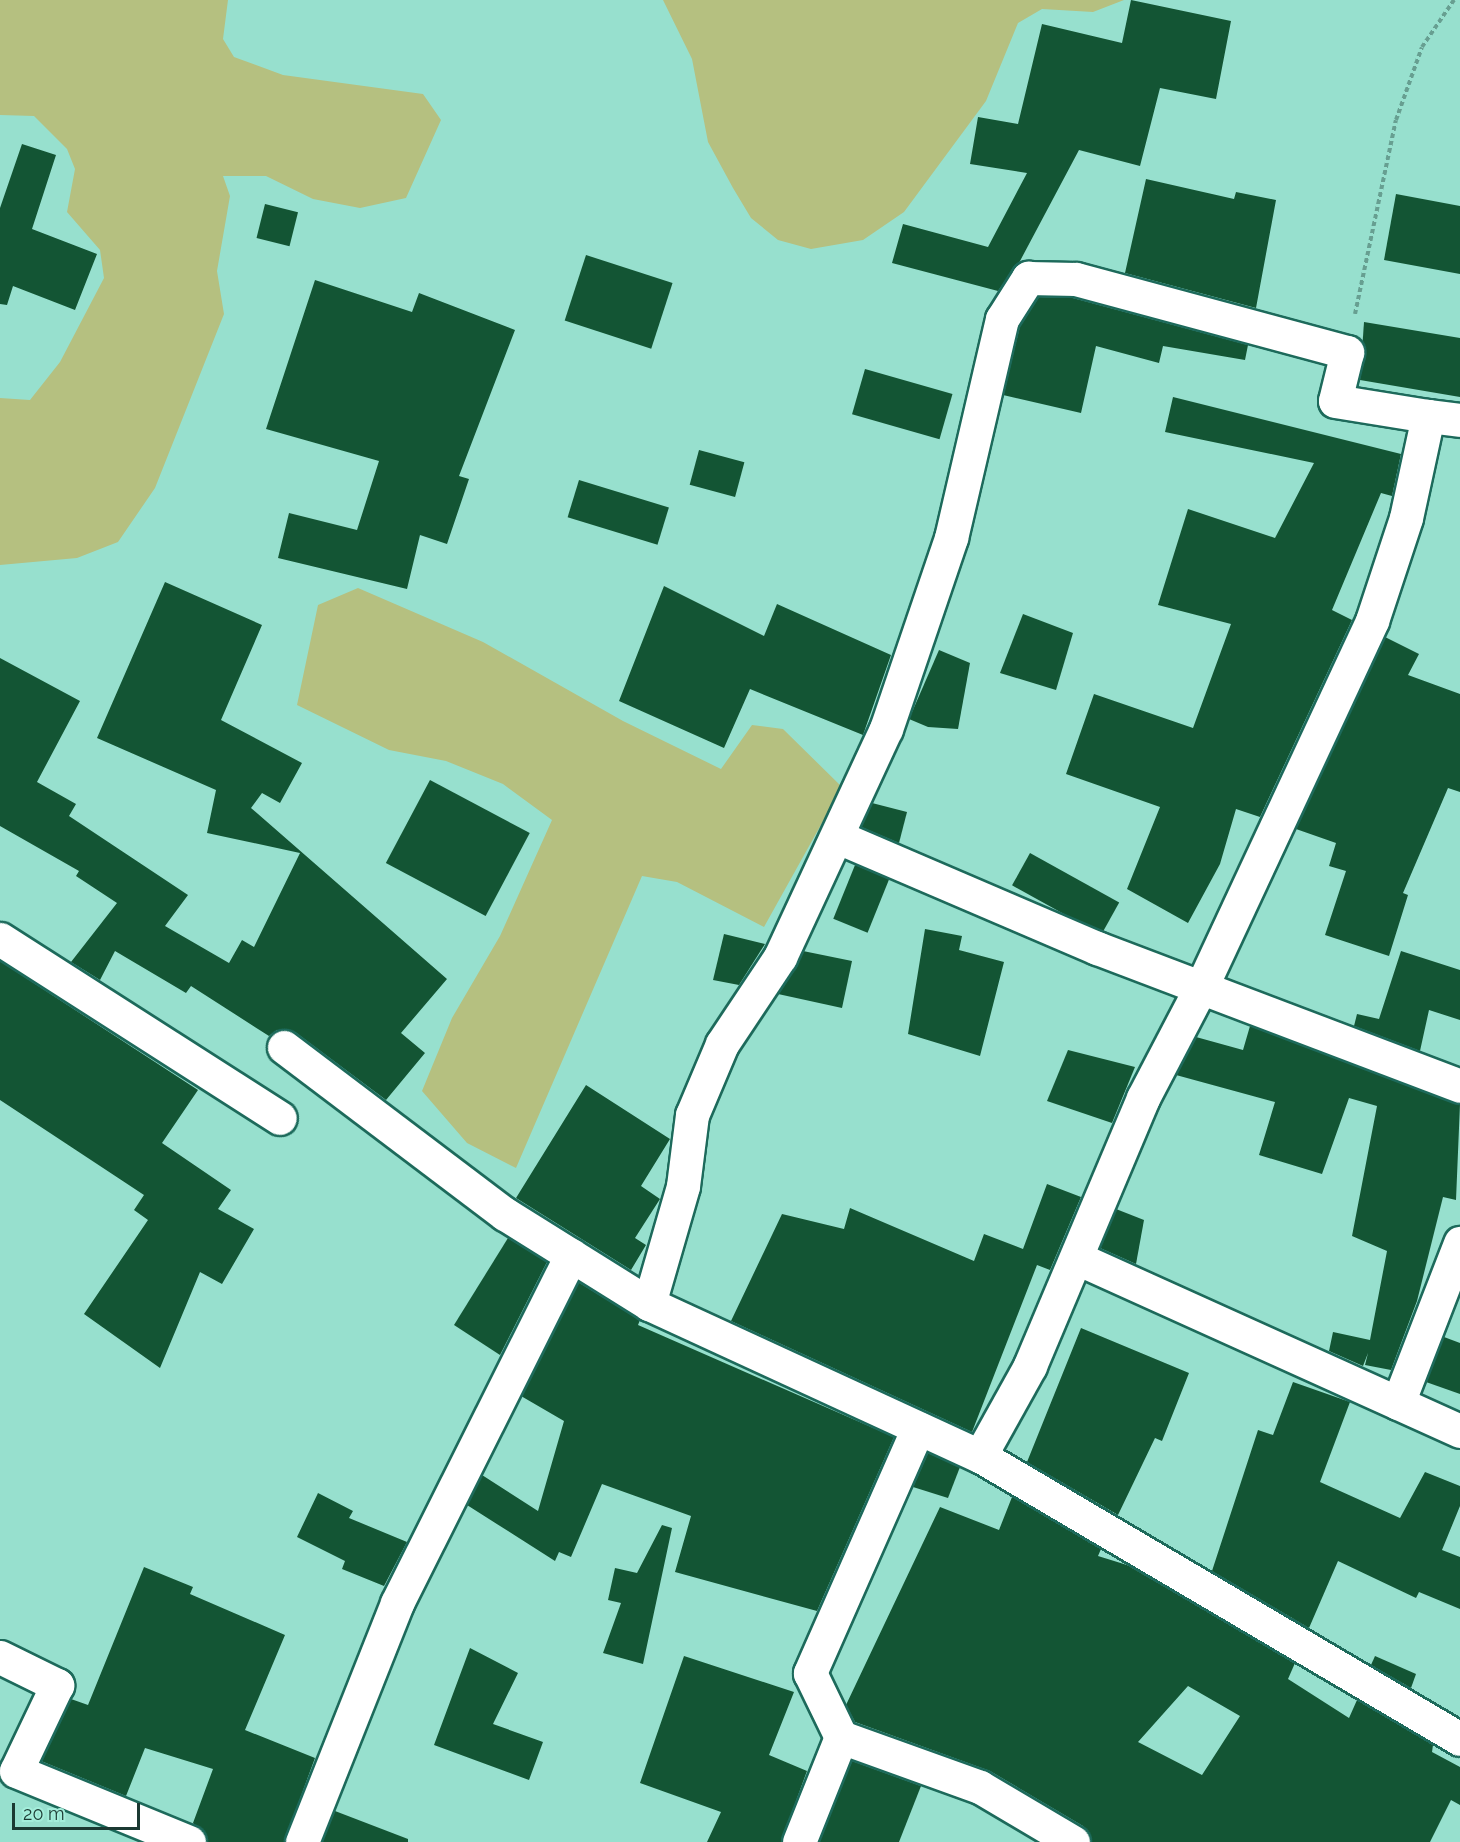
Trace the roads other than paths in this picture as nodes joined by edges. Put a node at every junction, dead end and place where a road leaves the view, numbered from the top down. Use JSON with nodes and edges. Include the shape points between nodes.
{"nodes":[{"id":1,"x":1444,"y":418,"type":"edge"},
{"id":2,"x":838,"y":837,"type":"junction"},
{"id":3,"x":0,"y":939,"type":"edge"},
{"id":4,"x":1201,"y":987,"type":"junction"},
{"id":5,"x":284,"y":1047,"type":"dead end"},
{"id":6,"x":1460,"y":1086,"type":"edge"},
{"id":7,"x":280,"y":1118,"type":"dead end"},
{"id":8,"x":1460,"y":1243,"type":"edge"},
{"id":9,"x":571,"y":1255,"type":"junction"},
{"id":10,"x":1079,"y":1258,"type":"junction"},
{"id":11,"x":649,"y":1304,"type":"junction"},
{"id":12,"x":1398,"y":1403,"type":"junction"},
{"id":13,"x":918,"y":1428,"type":"junction"},
{"id":14,"x":1460,"y":1431,"type":"edge"},
{"id":15,"x":980,"y":1456,"type":"junction"},
{"id":16,"x":0,"y":1657,"type":"edge"},
{"id":17,"x":842,"y":1737,"type":"junction"},
{"id":18,"x":1460,"y":1738,"type":"edge"},
{"id":19,"x":189,"y":1842,"type":"edge"},
{"id":20,"x":302,"y":1842,"type":"edge"},
{"id":21,"x":799,"y":1842,"type":"edge"},
{"id":22,"x":1073,"y":1842,"type":"edge"}],
"edges":[{"from":1,"to":2,"type":"street","via":[[1335,401],[1347,352],[1076,279],[1028,278],[1002,319],[951,538],[911,665]]},
{"from":1,"to":4,"type":"street","via":[[1372,621]]},
{"from":2,"to":4,"type":"street"},
{"from":2,"to":11,"type":"street","via":[[780,957],[722,1044],[692,1114],[683,1186]]},
{"from":3,"to":7,"type":"street"},
{"from":4,"to":6,"type":"street"},
{"from":4,"to":10,"type":"street","via":[[1143,1098]]},
{"from":5,"to":9,"type":"street","via":[[505,1214]]},
{"from":8,"to":12,"type":"street"},
{"from":9,"to":11,"type":"street"},
{"from":9,"to":20,"type":"street","via":[[397,1603]]},
{"from":10,"to":12,"type":"street"},
{"from":10,"to":15,"type":"street","via":[[1030,1366]]},
{"from":11,"to":13,"type":"street"},
{"from":12,"to":14,"type":"street"},
{"from":13,"to":15,"type":"street"},
{"from":13,"to":17,"type":"street","via":[[810,1673]]},
{"from":15,"to":18,"type":"street"},
{"from":16,"to":19,"type":"street","via":[[57,1685],[16,1771]]},
{"from":17,"to":21,"type":"street"},
{"from":17,"to":22,"type":"street","via":[[980,1787]]}]}
